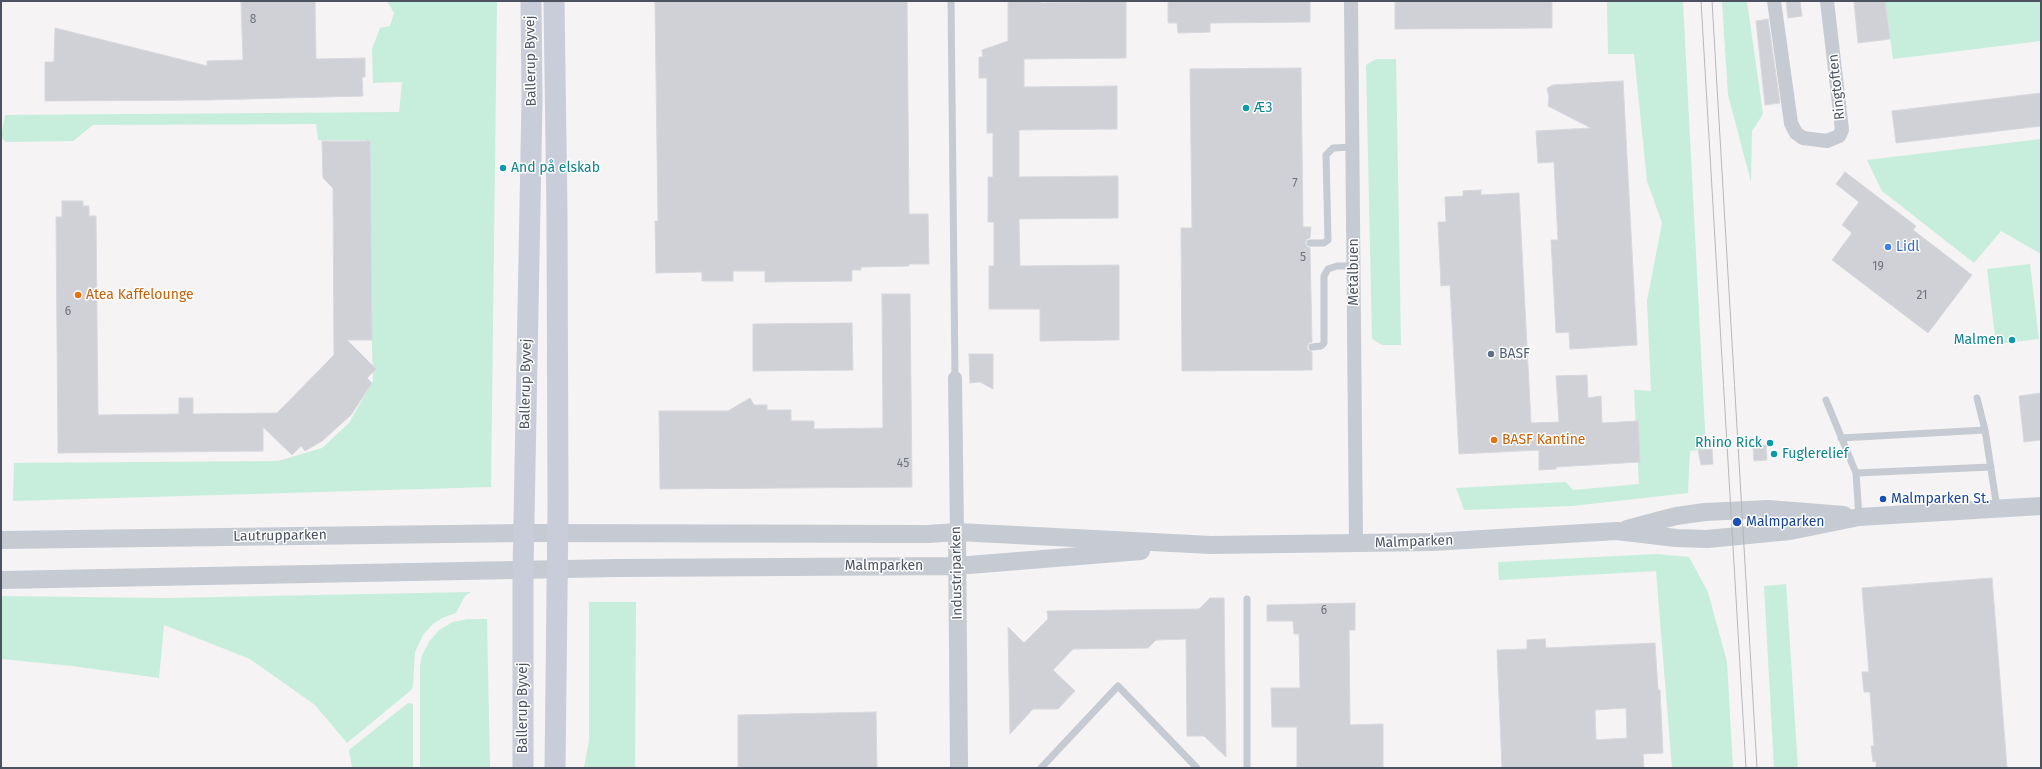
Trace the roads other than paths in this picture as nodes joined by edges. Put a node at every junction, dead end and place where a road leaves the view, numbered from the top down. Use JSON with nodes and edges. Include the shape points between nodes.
{"nodes":[{"id":1,"x":530,"y":1,"type":"edge"},
{"id":2,"x":554,"y":1,"type":"edge"},
{"id":3,"x":951,"y":1,"type":"edge"},
{"id":4,"x":1351,"y":1,"type":"edge"},
{"id":5,"x":1774,"y":1,"type":"edge"},
{"id":6,"x":1827,"y":1,"type":"edge"},
{"id":7,"x":1353,"y":147,"type":"junction"},
{"id":8,"x":1310,"y":244,"type":"dead end"},
{"id":9,"x":1354,"y":266,"type":"junction"},
{"id":10,"x":1312,"y":347,"type":"dead end"},
{"id":11,"x":955,"y":378,"type":"joint"},
{"id":12,"x":1977,"y":398,"type":"dead end"},
{"id":13,"x":1826,"y":400,"type":"dead end"},
{"id":14,"x":1985,"y":430,"type":"junction"},
{"id":15,"x":1841,"y":438,"type":"junction"},
{"id":16,"x":1991,"y":467,"type":"junction"},
{"id":17,"x":1856,"y":473,"type":"junction"},
{"id":18,"x":2041,"y":506,"type":"edge"},
{"id":19,"x":1997,"y":508,"type":"junction"},
{"id":20,"x":1859,"y":517,"type":"junction"},
{"id":21,"x":1617,"y":531,"type":"junction"},
{"id":22,"x":957,"y":532,"type":"junction"},
{"id":23,"x":523,"y":533,"type":"junction"},
{"id":24,"x":558,"y":533,"type":"junction"},
{"id":25,"x":1,"y":540,"type":"edge"},
{"id":26,"x":1356,"y":543,"type":"junction"},
{"id":27,"x":1211,"y":545,"type":"junction"},
{"id":28,"x":957,"y":566,"type":"junction"},
{"id":29,"x":523,"y":570,"type":"junction"},
{"id":30,"x":556,"y":570,"type":"junction"},
{"id":31,"x":1,"y":580,"type":"edge"},
{"id":32,"x":1247,"y":599,"type":"dead end"},
{"id":33,"x":523,"y":768,"type":"edge"},
{"id":34,"x":555,"y":768,"type":"edge"},
{"id":35,"x":959,"y":768,"type":"edge"},
{"id":36,"x":1041,"y":768,"type":"edge"},
{"id":37,"x":1198,"y":768,"type":"edge"},
{"id":38,"x":1247,"y":768,"type":"edge"}],
"edges":[{"from":1,"to":23,"type":"main road","name":"Ballerup Byvej","via":[[532,101]]},
{"from":2,"to":24,"type":"main road","name":"Ballerup Byvej"},
{"from":3,"to":11,"type":"lane"},
{"from":4,"to":7,"type":"street","name":"Metalbuen"},
{"from":5,"to":6,"type":"street","name":"Ringtoften","via":[[1790,123],[1802,138],[1827,141],[1839,136],[1842,130]]},
{"from":7,"to":8,"type":"lane","via":[[1333,148],[1326,155],[1328,240],[1324,243]]},
{"from":7,"to":9,"type":"street","name":"Metalbuen"},
{"from":9,"to":10,"type":"lane","via":[[1328,269],[1324,276],[1324,343]]},
{"from":9,"to":26,"type":"street","name":"Metalbuen"},
{"from":11,"to":22,"type":"street","name":"Industriparken"},
{"from":12,"to":14,"type":"lane"},
{"from":13,"to":15,"type":"lane"},
{"from":14,"to":15,"type":"lane"},
{"from":14,"to":16,"type":"lane"},
{"from":15,"to":17,"type":"lane"},
{"from":16,"to":17,"type":"lane"},
{"from":16,"to":19,"type":"lane"},
{"from":17,"to":20,"type":"lane"},
{"from":18,"to":19,"type":"street","name":"Malmparken"},
{"from":19,"to":20,"type":"street","name":"Malmparken"},
{"from":20,"to":21,"type":"street","name":"Malmparken","via":[[1790,531],[1707,539]]},
{"from":20,"to":21,"type":"street","name":"Malmparken","via":[[1768,509],[1705,512],[1676,516]]},
{"from":21,"to":26,"type":"street","name":"Malmparken","via":[[1432,542]]},
{"from":22,"to":24,"type":"street","name":"Malmparken"},
{"from":22,"to":27,"type":"street","name":"Malmparken"},
{"from":22,"to":28,"type":"street","name":"Industriparken"},
{"from":23,"to":24,"type":"street","name":"Lautrupparken"},
{"from":23,"to":25,"type":"street","name":"Lautrupparken"},
{"from":23,"to":29,"type":"main road","name":"Ballerup Byvej"},
{"from":24,"to":30,"type":"main road","name":"Ballerup Byvej"},
{"from":26,"to":27,"type":"street","name":"Malmparken"},
{"from":27,"to":28,"type":"street","name":"Malmparken"},
{"from":28,"to":30,"type":"street","name":"Malmparken"},
{"from":28,"to":35,"type":"street","name":"Industriparken"},
{"from":29,"to":30,"type":"street"},
{"from":29,"to":31,"type":"street"},
{"from":29,"to":33,"type":"main road","name":"Ballerup Byvej"},
{"from":30,"to":34,"type":"main road","name":"Ballerup Byvej"},
{"from":32,"to":38,"type":"lane"},
{"from":36,"to":37,"type":"lane","via":[[1118,686]]}]}
